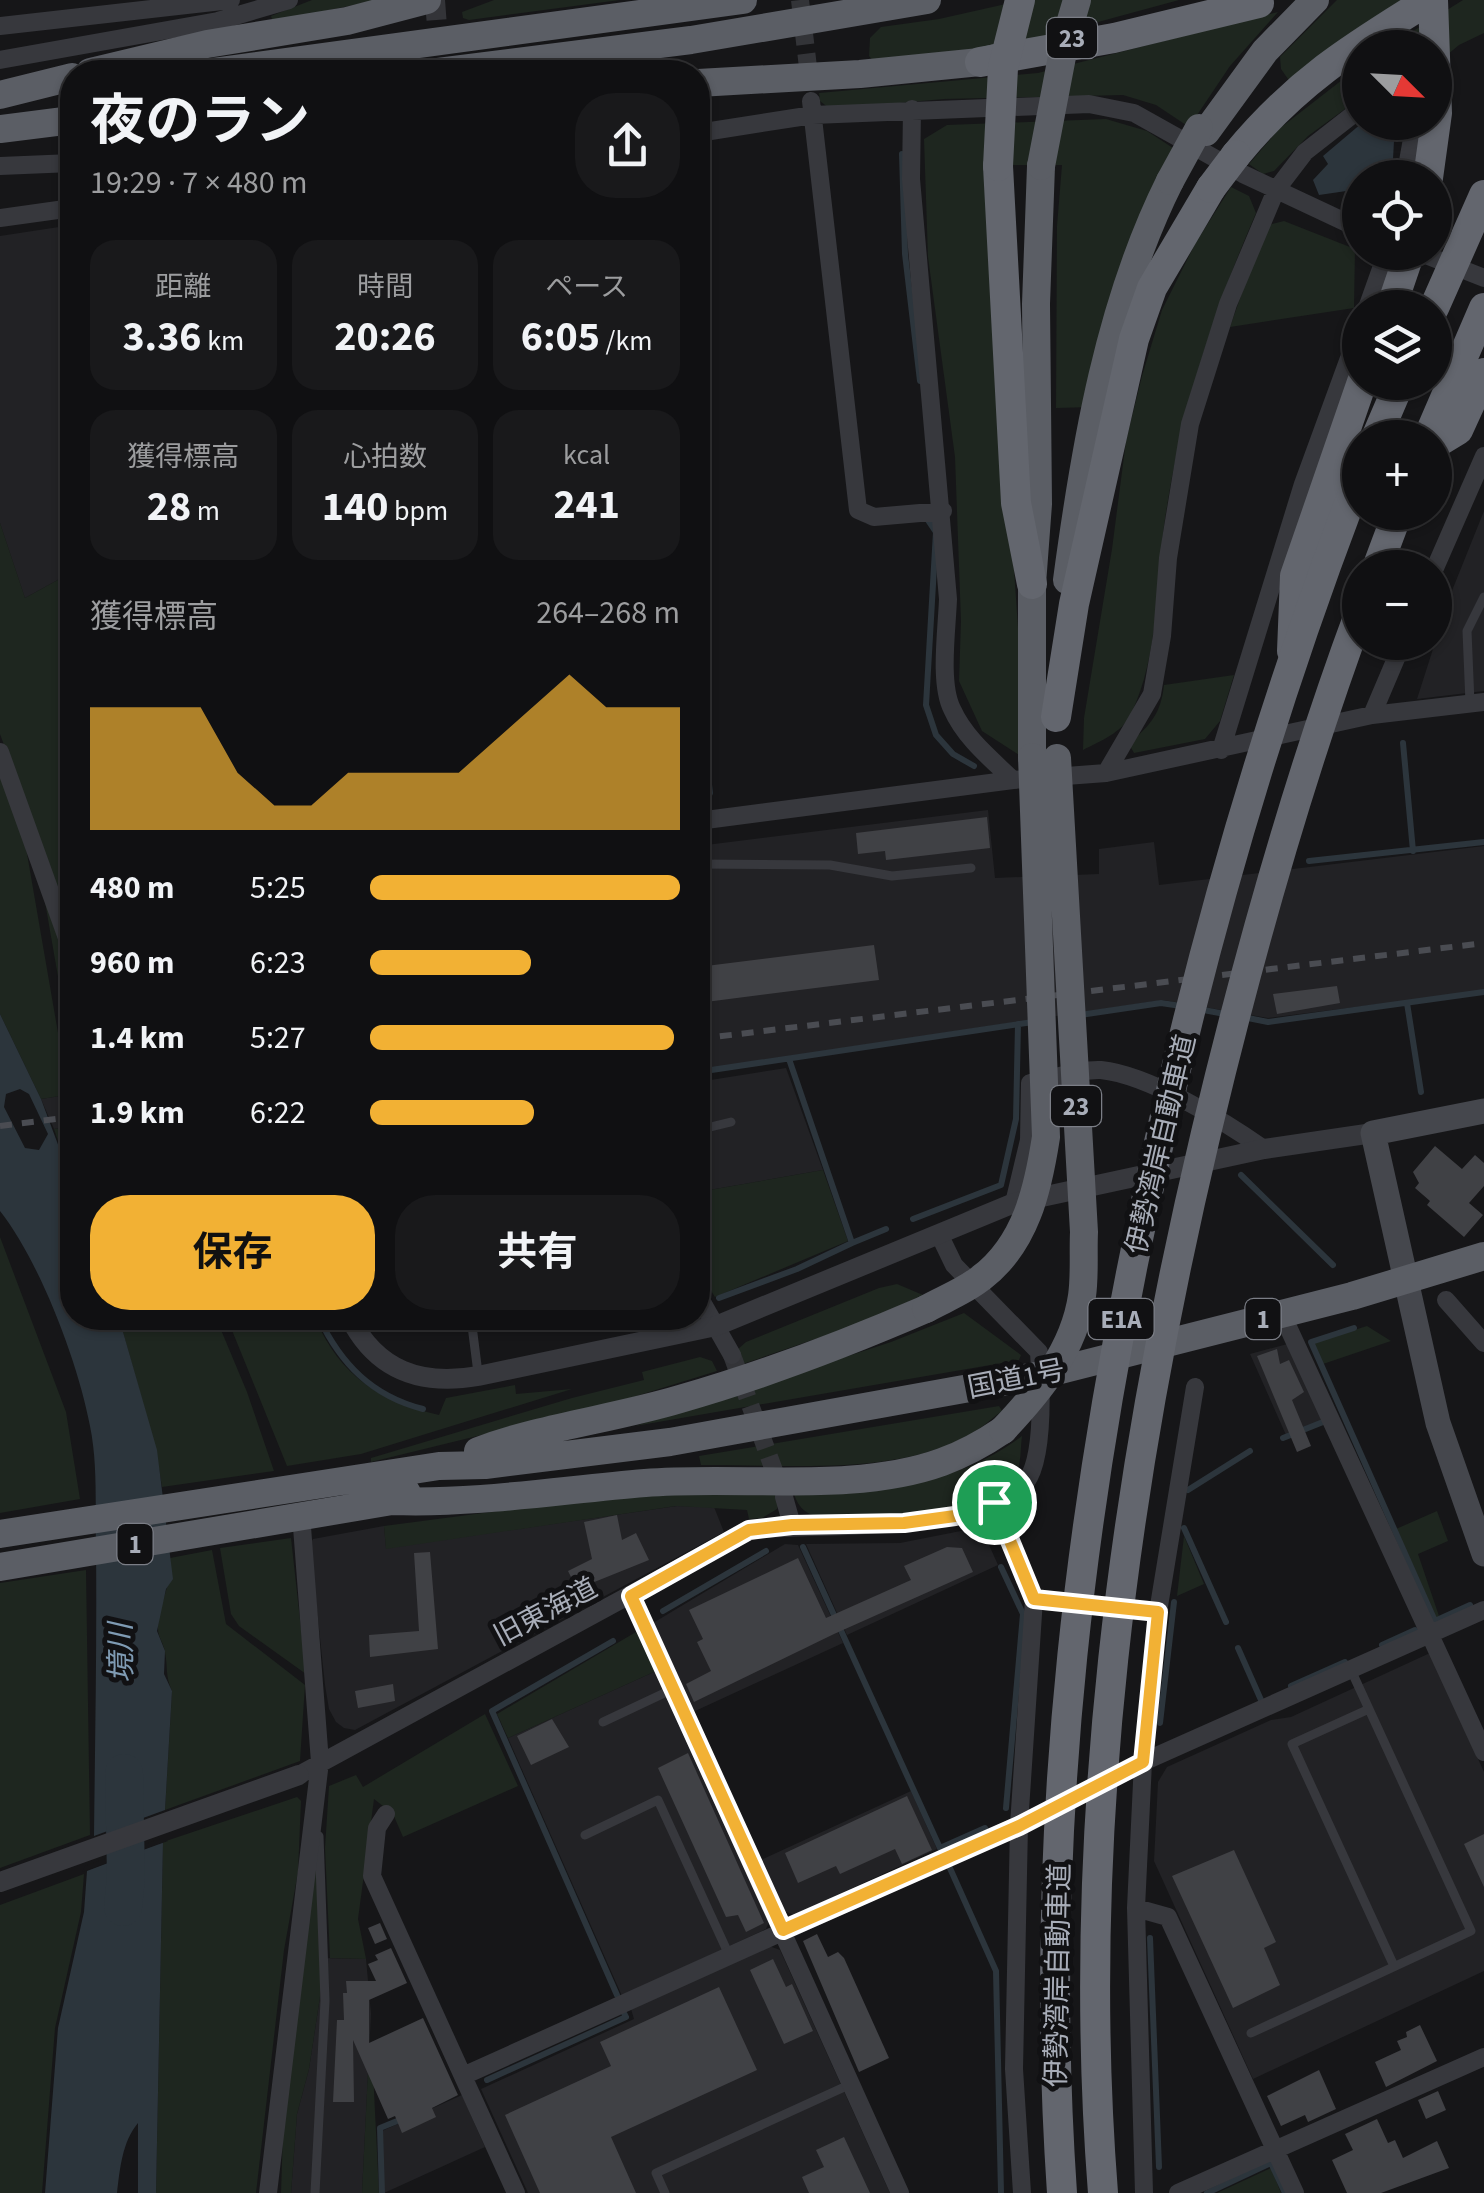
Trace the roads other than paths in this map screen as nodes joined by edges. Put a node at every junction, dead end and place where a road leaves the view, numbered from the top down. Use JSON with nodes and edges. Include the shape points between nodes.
{"nodes":[{"id":1,"x":233,"y":0,"type":"edge"},
{"id":2,"x":427,"y":0,"type":"edge"},
{"id":3,"x":743,"y":0,"type":"edge"},
{"id":4,"x":928,"y":0,"type":"edge"},
{"id":5,"x":1020,"y":0,"type":"edge"},
{"id":6,"x":1077,"y":0,"type":"edge"},
{"id":7,"x":1221,"y":0,"type":"edge"},
{"id":8,"x":1298,"y":0,"type":"edge"},
{"id":9,"x":1315,"y":0,"type":"edge"},
{"id":10,"x":1431,"y":0,"type":"edge"},
{"id":11,"x":1259,"y":3,"type":"dead end"},
{"id":12,"x":280,"y":4,"type":"edge"},
{"id":13,"x":0,"y":26,"type":"edge"},
{"id":14,"x":0,"y":60,"type":"edge"},
{"id":15,"x":140,"y":60,"type":"edge"},
{"id":16,"x":300,"y":60,"type":"edge"},
{"id":17,"x":533,"y":60,"type":"edge"},
{"id":18,"x":980,"y":62,"type":"junction"},
{"id":19,"x":60,"y":80,"type":"edge"},
{"id":20,"x":710,"y":82,"type":"edge"},
{"id":21,"x":60,"y":89,"type":"edge"},
{"id":22,"x":0,"y":96,"type":"edge"},
{"id":23,"x":812,"y":108,"type":"junction"},
{"id":24,"x":912,"y":109,"type":"junction"},
{"id":25,"x":60,"y":122,"type":"edge"},
{"id":26,"x":1342,"y":123,"type":"edge"},
{"id":27,"x":0,"y":129,"type":"edge"},
{"id":28,"x":1203,"y":130,"type":"junction"},
{"id":29,"x":710,"y":131,"type":"edge"},
{"id":30,"x":1431,"y":160,"type":"edge"},
{"id":31,"x":60,"y":163,"type":"edge"},
{"id":32,"x":0,"y":166,"type":"edge"},
{"id":33,"x":1276,"y":190,"type":"junction"},
{"id":34,"x":1484,"y":195,"type":"edge"},
{"id":35,"x":60,"y":210,"type":"edge"},
{"id":36,"x":0,"y":218,"type":"edge"},
{"id":37,"x":1342,"y":221,"type":"edge"},
{"id":38,"x":1452,"y":265,"type":"edge"},
{"id":39,"x":1484,"y":278,"type":"edge"},
{"id":40,"x":1442,"y":290,"type":"edge"},
{"id":41,"x":1484,"y":308,"type":"edge"},
{"id":42,"x":1484,"y":373,"type":"edge"},
{"id":43,"x":1342,"y":377,"type":"edge"},
{"id":44,"x":1356,"y":400,"type":"edge"},
{"id":45,"x":1436,"y":420,"type":"edge"},
{"id":46,"x":1452,"y":434,"type":"edge"},
{"id":47,"x":1484,"y":456,"type":"edge"},
{"id":48,"x":942,"y":511,"type":"junction"},
{"id":49,"x":1342,"y":525,"type":"edge"},
{"id":50,"x":1443,"y":550,"type":"edge"},
{"id":51,"x":1032,"y":584,"type":"junction"},
{"id":52,"x":1484,"y":597,"type":"edge"},
{"id":53,"x":1344,"y":660,"type":"edge"},
{"id":54,"x":1395,"y":660,"type":"edge"},
{"id":55,"x":1291,"y":664,"type":"junction"},
{"id":56,"x":1477,"y":702,"type":"edge"},
{"id":57,"x":1372,"y":714,"type":"junction"},
{"id":58,"x":1056,"y":717,"type":"junction"},
{"id":59,"x":1222,"y":750,"type":"junction"},
{"id":60,"x":0,"y":752,"type":"edge"},
{"id":61,"x":1045,"y":757,"type":"junction"},
{"id":62,"x":1106,"y":773,"type":"junction"},
{"id":63,"x":1013,"y":780,"type":"junction"},
{"id":64,"x":710,"y":819,"type":"edge"},
{"id":65,"x":710,"y":864,"type":"edge"},
{"id":66,"x":971,"y":868,"type":"dead end"},
{"id":67,"x":60,"y":919,"type":"edge"},
{"id":68,"x":1484,"y":1111,"type":"edge"},
{"id":69,"x":732,"y":1122,"type":"dead end"},
{"id":70,"x":710,"y":1127,"type":"edge"},
{"id":71,"x":1372,"y":1132,"type":"junction"},
{"id":72,"x":1264,"y":1150,"type":"junction"},
{"id":73,"x":1014,"y":1204,"type":"junction"},
{"id":74,"x":939,"y":1234,"type":"junction"},
{"id":75,"x":1484,"y":1256,"type":"edge"},
{"id":76,"x":1404,"y":1282,"type":"junction"},
{"id":77,"x":1446,"y":1300,"type":"dead end"},
{"id":78,"x":1282,"y":1314,"type":"junction"},
{"id":79,"x":710,"y":1316,"type":"edge"},
{"id":80,"x":716,"y":1326,"type":"junction"},
{"id":81,"x":710,"y":1327,"type":"edge"},
{"id":82,"x":356,"y":1330,"type":"edge"},
{"id":83,"x":472,"y":1330,"type":"edge"},
{"id":84,"x":697,"y":1330,"type":"edge"},
{"id":85,"x":1484,"y":1342,"type":"edge"},
{"id":86,"x":732,"y":1354,"type":"tunnel mouth"},
{"id":87,"x":1041,"y":1375,"type":"junction"},
{"id":88,"x":478,"y":1376,"type":"junction"},
{"id":89,"x":1195,"y":1387,"type":"dead end"},
{"id":90,"x":599,"y":1452,"type":"junction"},
{"id":91,"x":439,"y":1466,"type":"junction"},
{"id":92,"x":784,"y":1496,"type":"tunnel mouth"},
{"id":93,"x":392,"y":1501,"type":"junction"},
{"id":94,"x":994,"y":1502,"type":"junction"},
{"id":95,"x":270,"y":1508,"type":"junction"},
{"id":96,"x":301,"y":1514,"type":"junction"},
{"id":97,"x":792,"y":1525,"type":"junction"},
{"id":98,"x":0,"y":1534,"type":"edge"},
{"id":99,"x":1484,"y":1554,"type":"edge"},
{"id":100,"x":0,"y":1567,"type":"edge"},
{"id":101,"x":631,"y":1596,"type":"junction"},
{"id":102,"x":1034,"y":1599,"type":"junction"},
{"id":103,"x":1484,"y":1610,"type":"edge"},
{"id":104,"x":1158,"y":1612,"type":"junction"},
{"id":105,"x":1430,"y":1634,"type":"junction"},
{"id":106,"x":1351,"y":1670,"type":"junction"},
{"id":107,"x":673,"y":1690,"type":"junction"},
{"id":108,"x":1369,"y":1709,"type":"junction"},
{"id":109,"x":603,"y":1722,"type":"dead end"},
{"id":110,"x":1484,"y":1752,"type":"edge"},
{"id":111,"x":320,"y":1762,"type":"junction"},
{"id":112,"x":1143,"y":1762,"type":"junction"},
{"id":113,"x":308,"y":1780,"type":"junction"},
{"id":114,"x":386,"y":1814,"type":"dead end"},
{"id":115,"x":1019,"y":1826,"type":"junction"},
{"id":116,"x":584,"y":1835,"type":"dead end"},
{"id":117,"x":0,"y":1882,"type":"edge"},
{"id":118,"x":1136,"y":1908,"type":"junction"},
{"id":119,"x":783,"y":1930,"type":"junction"},
{"id":120,"x":730,"y":1955,"type":"junction"},
{"id":121,"x":1394,"y":1966,"type":"junction"},
{"id":122,"x":1251,"y":2033,"type":"dead end"},
{"id":123,"x":1484,"y":2057,"type":"edge"},
{"id":124,"x":464,"y":2076,"type":"junction"},
{"id":125,"x":851,"y":2084,"type":"junction"},
{"id":126,"x":1275,"y":2151,"type":"junction"},
{"id":127,"x":268,"y":2193,"type":"edge"},
{"id":128,"x":315,"y":2193,"type":"edge"},
{"id":129,"x":516,"y":2193,"type":"edge"},
{"id":130,"x":665,"y":2193,"type":"edge"},
{"id":131,"x":900,"y":2193,"type":"edge"},
{"id":132,"x":1022,"y":2193,"type":"edge"},
{"id":133,"x":1062,"y":2193,"type":"edge"},
{"id":134,"x":1103,"y":2193,"type":"edge"},
{"id":135,"x":1144,"y":2193,"type":"edge"},
{"id":136,"x":1178,"y":2193,"type":"edge"},
{"id":137,"x":1295,"y":2193,"type":"edge"}],
"edges":[{"from":1,"to":12,"type":"street"},
{"from":1,"to":13,"type":"street"},
{"from":2,"to":15,"type":"highway"},
{"from":3,"to":16,"type":"highway"},
{"from":4,"to":17,"type":"highway"},
{"from":5,"to":51,"type":"highway","bridge":true,"via":[[1003,68],[998,166],[1016,503]]},
{"from":6,"to":51,"type":"highway","number":"23","bridge":true,"via":[[1041,166]]},
{"from":7,"to":18,"type":"highway","number":"23"},
{"from":8,"to":28,"type":"highway","via":[[1258,44]]},
{"from":9,"to":28,"type":"highway"},
{"from":10,"to":30,"type":"highway","via":[[1437,114]]},
{"from":10,"to":58,"type":"highway","bridge":true,"via":[[1309,79],[1266,118],[1211,188],[1152,288],[1134,339],[1074,604]]},
{"from":11,"to":18,"type":"highway"},
{"from":12,"to":14,"type":"street"},
{"from":18,"to":20,"type":"highway","number":"23"},
{"from":19,"to":22,"type":"highway"},
{"from":21,"to":22,"type":"highway"},
{"from":23,"to":24,"type":"street"},
{"from":23,"to":29,"type":"street"},
{"from":23,"to":48,"type":"street","via":[[858,510],[874,517]]},
{"from":24,"to":33,"type":"street","via":[[1088,104],[1134,114]]},
{"from":24,"to":48,"type":"street","via":[[913,196]]},
{"from":25,"to":27,"type":"highway"},
{"from":26,"to":33,"type":"street","via":[[1305,152]]},
{"from":28,"to":58,"type":"highway","number":"23","bridge":true,"via":[[1188,161],[1174,172],[1134,265],[1108,355],[1074,526]]},
{"from":31,"to":32,"type":"street"},
{"from":33,"to":37,"type":"street"},
{"from":33,"to":62,"type":"street","via":[[1228,304],[1190,424],[1152,694]]},
{"from":34,"to":40,"type":"highway","bridge":true},
{"from":35,"to":36,"type":"street"},
{"from":38,"to":39,"type":"street"},
{"from":41,"to":45,"type":"highway"},
{"from":42,"to":46,"type":"highway"},
{"from":43,"to":59,"type":"street"},
{"from":44,"to":55,"type":"highway","via":[[1295,576]]},
{"from":47,"to":50,"type":"street"},
{"from":48,"to":63,"type":"street","via":[[950,706],[969,738]]},
{"from":49,"to":55,"type":"highway","name":"伊勢湾岸自動車道","number":"E1A","bridge":true},
{"from":51,"to":61,"type":"highway","number":"23"},
{"from":52,"to":56,"type":"lane","via":[[1467,631]]},
{"from":53,"to":134,"type":"highway","name":"伊勢湾岸自動車道","number":"E1A","bridge":true,"via":[[1257,931],[1187,1213],[1143,1434],[1098,1847]]},
{"from":54,"to":57,"type":"street"},
{"from":55,"to":133,"type":"highway","name":"伊勢湾岸自動車道","number":"E1A","bridge":true,"via":[[1173,1079],[1098,1450],[1061,1772],[1054,2002]]},
{"from":56,"to":57,"type":"street"},
{"from":57,"to":59,"type":"street"},
{"from":58,"to":61,"type":"highway","number":"23"},
{"from":59,"to":62,"type":"street"},
{"from":60,"to":67,"type":"street"},
{"from":61,"to":91,"type":"highway","number":"23","bridge":true,"via":[[1046,1137],[1032,1206],[1002,1258],[926,1309],[826,1352]]},
{"from":61,"to":93,"type":"highway","number":"23","bridge":true,"via":[[1084,1232],[1082,1298],[1045,1385],[1003,1430],[974,1449],[871,1477],[649,1482],[447,1502]]},
{"from":62,"to":63,"type":"street"},
{"from":63,"to":64,"type":"street"},
{"from":65,"to":66,"type":"lane","via":[[830,865],[892,876]]},
{"from":68,"to":71,"type":"main road"},
{"from":69,"to":70,"type":"lane"},
{"from":71,"to":72,"type":"street"},
{"from":71,"to":76,"type":"main road"},
{"from":72,"to":73,"type":"street"},
{"from":72,"to":73,"type":"street","via":[[1140,1080],[1098,1070],[1030,1084],[1029,1140]]},
{"from":73,"to":74,"type":"street"},
{"from":74,"to":80,"type":"street"},
{"from":74,"to":87,"type":"street","via":[[954,1265],[1039,1352]]},
{"from":75,"to":76,"type":"highway","name":"国道1号","number":"1"},
{"from":76,"to":78,"type":"highway","name":"国道1号","number":"1"},
{"from":76,"to":99,"type":"main road","via":[[1438,1423]]},
{"from":77,"to":85,"type":"street"},
{"from":78,"to":87,"type":"highway","name":"国道1号","number":"1"},
{"from":78,"to":105,"type":"street"},
{"from":79,"to":80,"type":"street"},
{"from":80,"to":81,"type":"street"},
{"from":80,"to":86,"type":"street"},
{"from":82,"to":88,"type":"street","via":[[409,1376]]},
{"from":83,"to":88,"type":"lane"},
{"from":84,"to":88,"type":"street"},
{"from":87,"to":90,"type":"highway","name":"国道1号","number":"1"},
{"from":87,"to":94,"type":"street","name":"旧東海道","via":[[1033,1466],[1026,1482]]},
{"from":89,"to":104,"type":"street"},
{"from":90,"to":91,"type":"highway","name":"国道1号","number":"1"},
{"from":90,"to":93,"type":"highway","name":"国道1号","number":"1"},
{"from":91,"to":95,"type":"highway","name":"国道1号","number":"1"},
{"from":92,"to":97,"type":"street"},
{"from":93,"to":96,"type":"highway","name":"国道1号","number":"1"},
{"from":94,"to":97,"type":"street","name":"旧東海道","via":[[904,1523]]},
{"from":94,"to":102,"type":"street"},
{"from":95,"to":96,"type":"highway","name":"国道1号","number":"1"},
{"from":95,"to":98,"type":"highway","name":"国道1号","number":"1"},
{"from":95,"to":100,"type":"highway","name":"国道1号","number":"1"},
{"from":96,"to":111,"type":"street"},
{"from":97,"to":101,"type":"street","name":"旧東海道","via":[[749,1530]]},
{"from":101,"to":107,"type":"street"},
{"from":101,"to":111,"type":"street","name":"旧東海道"},
{"from":102,"to":104,"type":"street"},
{"from":102,"to":115,"type":"street"},
{"from":103,"to":105,"type":"street"},
{"from":104,"to":112,"type":"street"},
{"from":105,"to":106,"type":"street"},
{"from":105,"to":110,"type":"street"},
{"from":106,"to":108,"type":"lane"},
{"from":106,"to":112,"type":"street"},
{"from":107,"to":109,"type":"lane"},
{"from":107,"to":119,"type":"street"},
{"from":108,"to":121,"type":"lane","via":[[1470,1931]]},
{"from":108,"to":121,"type":"lane","via":[[1292,1744]]},
{"from":111,"to":113,"type":"street","name":"旧東海道"},
{"from":112,"to":115,"type":"street"},
{"from":112,"to":118,"type":"street"},
{"from":113,"to":117,"type":"street","name":"旧東海道"},
{"from":113,"to":127,"type":"street"},
{"from":113,"to":128,"type":"lane","via":[[326,2001]]},
{"from":114,"to":124,"type":"street","via":[[377,1828],[372,1876]]},
{"from":115,"to":119,"type":"street"},
{"from":115,"to":132,"type":"street","via":[[1014,2069]]},
{"from":116,"to":120,"type":"lane","via":[[658,1800]]},
{"from":118,"to":126,"type":"street","via":[[1168,1918]]},
{"from":118,"to":135,"type":"street"},
{"from":119,"to":120,"type":"street"},
{"from":119,"to":125,"type":"street"},
{"from":120,"to":124,"type":"street"},
{"from":121,"to":122,"type":"lane"},
{"from":123,"to":126,"type":"street"},
{"from":124,"to":129,"type":"street"},
{"from":125,"to":130,"type":"lane","via":[[656,2173]]},
{"from":125,"to":131,"type":"street"},
{"from":126,"to":136,"type":"street"},
{"from":126,"to":137,"type":"street"}]}
